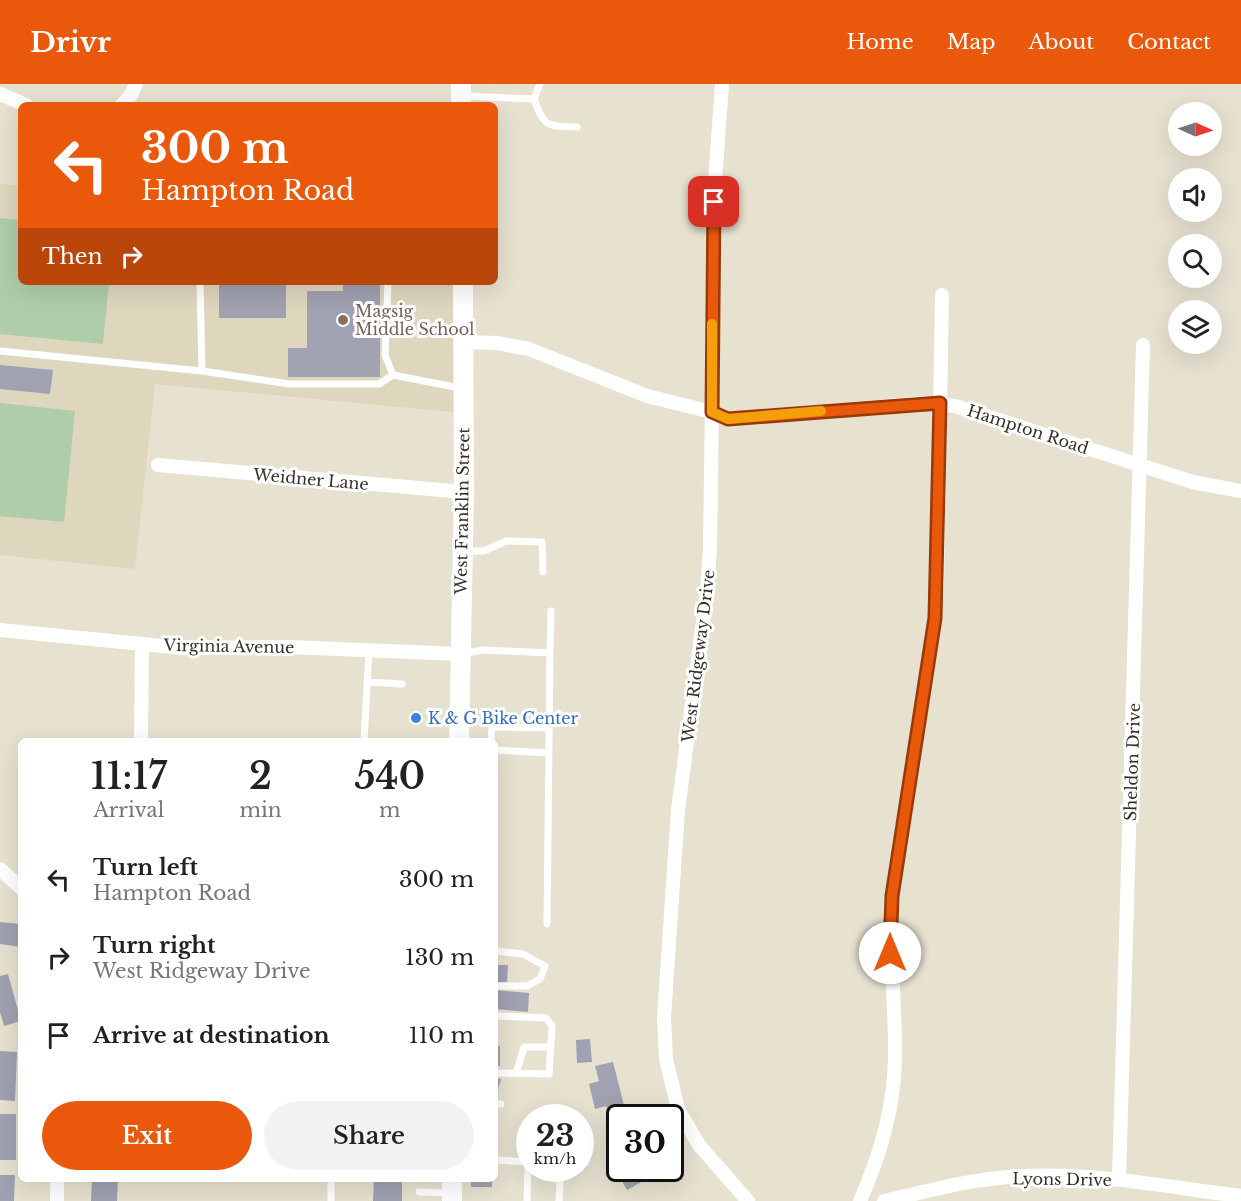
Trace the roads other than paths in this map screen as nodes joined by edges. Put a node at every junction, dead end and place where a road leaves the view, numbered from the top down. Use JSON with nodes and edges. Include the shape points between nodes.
{"nodes":[{"id":1,"x":136,"y":84,"type":"edge"},
{"id":2,"x":540,"y":84,"type":"edge"},
{"id":3,"x":722,"y":84,"type":"edge"},
{"id":4,"x":0,"y":94,"type":"edge"},
{"id":5,"x":461,"y":95,"type":"edge"},
{"id":6,"x":534,"y":99,"type":"junction"},
{"id":7,"x":19,"y":102,"type":"edge"},
{"id":8,"x":125,"y":102,"type":"edge"},
{"id":9,"x":578,"y":127,"type":"dead end"},
{"id":10,"x":200,"y":285,"type":"edge"},
{"id":11,"x":388,"y":285,"type":"edge"},
{"id":12,"x":463,"y":285,"type":"edge"},
{"id":13,"x":942,"y":295,"type":"dead end"},
{"id":14,"x":463,"y":342,"type":"junction"},
{"id":15,"x":1143,"y":345,"type":"dead end"},
{"id":16,"x":0,"y":351,"type":"edge"},
{"id":17,"x":202,"y":371,"type":"junction"},
{"id":18,"x":393,"y":375,"type":"junction"},
{"id":19,"x":461,"y":388,"type":"junction"},
{"id":20,"x":940,"y":403,"type":"junction"},
{"id":21,"x":712,"y":412,"type":"junction"},
{"id":22,"x":158,"y":465,"type":"dead end"},
{"id":23,"x":1139,"y":465,"type":"junction"},
{"id":24,"x":1241,"y":491,"type":"edge"},
{"id":25,"x":464,"y":492,"type":"junction"},
{"id":26,"x":462,"y":551,"type":"junction"},
{"id":27,"x":543,"y":572,"type":"dead end"},
{"id":28,"x":552,"y":611,"type":"dead end"},
{"id":29,"x":0,"y":630,"type":"edge"},
{"id":30,"x":142,"y":644,"type":"junction"},
{"id":31,"x":369,"y":651,"type":"junction"},
{"id":32,"x":550,"y":653,"type":"junction"},
{"id":33,"x":459,"y":654,"type":"junction"},
{"id":34,"x":367,"y":682,"type":"junction"},
{"id":35,"x":402,"y":684,"type":"dead end"},
{"id":36,"x":549,"y":728,"type":"junction"},
{"id":37,"x":141,"y":738,"type":"edge"},
{"id":38,"x":364,"y":738,"type":"edge"},
{"id":39,"x":459,"y":738,"type":"edge"},
{"id":40,"x":491,"y":738,"type":"edge"},
{"id":41,"x":498,"y":750,"type":"edge"},
{"id":42,"x":548,"y":753,"type":"junction"},
{"id":43,"x":0,"y":868,"type":"edge"},
{"id":44,"x":18,"y":885,"type":"edge"},
{"id":45,"x":547,"y":924,"type":"dead end"},
{"id":46,"x":498,"y":951,"type":"edge"},
{"id":47,"x":498,"y":986,"type":"edge"},
{"id":48,"x":498,"y":1016,"type":"edge"},
{"id":49,"x":551,"y":1047,"type":"junction"},
{"id":50,"x":498,"y":1073,"type":"edge"},
{"id":51,"x":516,"y":1074,"type":"junction"},
{"id":52,"x":498,"y":1160,"type":"edge"},
{"id":53,"x":516,"y":1161,"type":"edge"},
{"id":54,"x":1119,"y":1180,"type":"junction"},
{"id":55,"x":57,"y":1182,"type":"edge"},
{"id":56,"x":331,"y":1182,"type":"edge"},
{"id":57,"x":528,"y":1182,"type":"edge"},
{"id":58,"x":560,"y":1182,"type":"edge"},
{"id":59,"x":452,"y":1191,"type":"edge"},
{"id":60,"x":419,"y":1192,"type":"dead end"},
{"id":61,"x":1241,"y":1196,"type":"edge"},
{"id":62,"x":57,"y":1201,"type":"edge"},
{"id":63,"x":331,"y":1201,"type":"edge"},
{"id":64,"x":527,"y":1201,"type":"edge"},
{"id":65,"x":559,"y":1201,"type":"edge"},
{"id":66,"x":748,"y":1201,"type":"edge"},
{"id":67,"x":860,"y":1201,"type":"edge"},
{"id":68,"x":884,"y":1201,"type":"edge"}],
"edges":[{"from":1,"to":8,"type":"street"},
{"from":2,"to":6,"type":"lane"},
{"from":3,"to":21,"type":"street","name":"West Ridgeway Drive","via":[[715,182]]},
{"from":4,"to":7,"type":"street"},
{"from":5,"to":6,"type":"lane"},
{"from":6,"to":9,"type":"lane","via":[[542,120],[550,126]]},
{"from":10,"to":17,"type":"lane"},
{"from":11,"to":18,"type":"lane","via":[[385,355]]},
{"from":12,"to":14,"type":"main road","name":"West Franklin Street"},
{"from":13,"to":20,"type":"street"},
{"from":14,"to":19,"type":"main road","name":"West Franklin Street"},
{"from":14,"to":21,"type":"street","name":"Hampton Road","via":[[529,349],[647,396]]},
{"from":15,"to":23,"type":"street","name":"Sheldon Drive"},
{"from":16,"to":17,"type":"lane"},
{"from":17,"to":18,"type":"lane","via":[[289,384],[380,384]]},
{"from":18,"to":19,"type":"lane"},
{"from":19,"to":25,"type":"main road","name":"West Franklin Street"},
{"from":20,"to":21,"type":"street","name":"Hampton Road","via":[[728,419]]},
{"from":20,"to":23,"type":"street","name":"Hampton Road"},
{"from":20,"to":67,"type":"street","via":[[935,618],[892,896],[893,1089]]},
{"from":21,"to":66,"type":"street","name":"West Ridgeway Drive","via":[[710,549],[678,810],[664,1017],[666,1059],[678,1109],[699,1145]]},
{"from":22,"to":25,"type":"street","name":"Weidner Lane"},
{"from":23,"to":24,"type":"street","name":"Hampton Road","via":[[1193,482]]},
{"from":23,"to":54,"type":"street","name":"Sheldon Drive"},
{"from":25,"to":26,"type":"main road","name":"West Franklin Street"},
{"from":26,"to":27,"type":"lane","via":[[484,551],[506,541],[542,542]]},
{"from":26,"to":33,"type":"main road","name":"West Franklin Street"},
{"from":28,"to":32,"type":"lane"},
{"from":29,"to":30,"type":"street","name":"Virginia Avenue"},
{"from":30,"to":31,"type":"street","name":"Virginia Avenue"},
{"from":30,"to":37,"type":"street"},
{"from":31,"to":33,"type":"street","name":"Virginia Avenue"},
{"from":31,"to":34,"type":"lane"},
{"from":32,"to":33,"type":"lane","via":[[483,650]]},
{"from":32,"to":36,"type":"lane"},
{"from":33,"to":39,"type":"main road","name":"West Franklin Street"},
{"from":34,"to":35,"type":"lane"},
{"from":34,"to":38,"type":"lane"},
{"from":36,"to":40,"type":"lane","via":[[492,727]]},
{"from":36,"to":42,"type":"lane"},
{"from":41,"to":42,"type":"lane"},
{"from":42,"to":45,"type":"lane"},
{"from":43,"to":44,"type":"street"},
{"from":46,"to":47,"type":"lane","via":[[522,954],[544,966],[540,978],[527,986]]},
{"from":48,"to":49,"type":"lane","via":[[549,1020]]},
{"from":49,"to":51,"type":"lane","via":[[524,1047]]},
{"from":49,"to":51,"type":"lane","via":[[549,1074]]},
{"from":50,"to":51,"type":"lane"},
{"from":52,"to":53,"type":"lane"},
{"from":54,"to":61,"type":"street","name":"Lyons Drive"},
{"from":54,"to":68,"type":"street","name":"Lyons Drive","via":[[1009,1177]]},
{"from":55,"to":62,"type":"street"},
{"from":56,"to":63,"type":"lane"},
{"from":57,"to":64,"type":"lane"},
{"from":58,"to":65,"type":"lane"},
{"from":59,"to":60,"type":"lane"}]}
